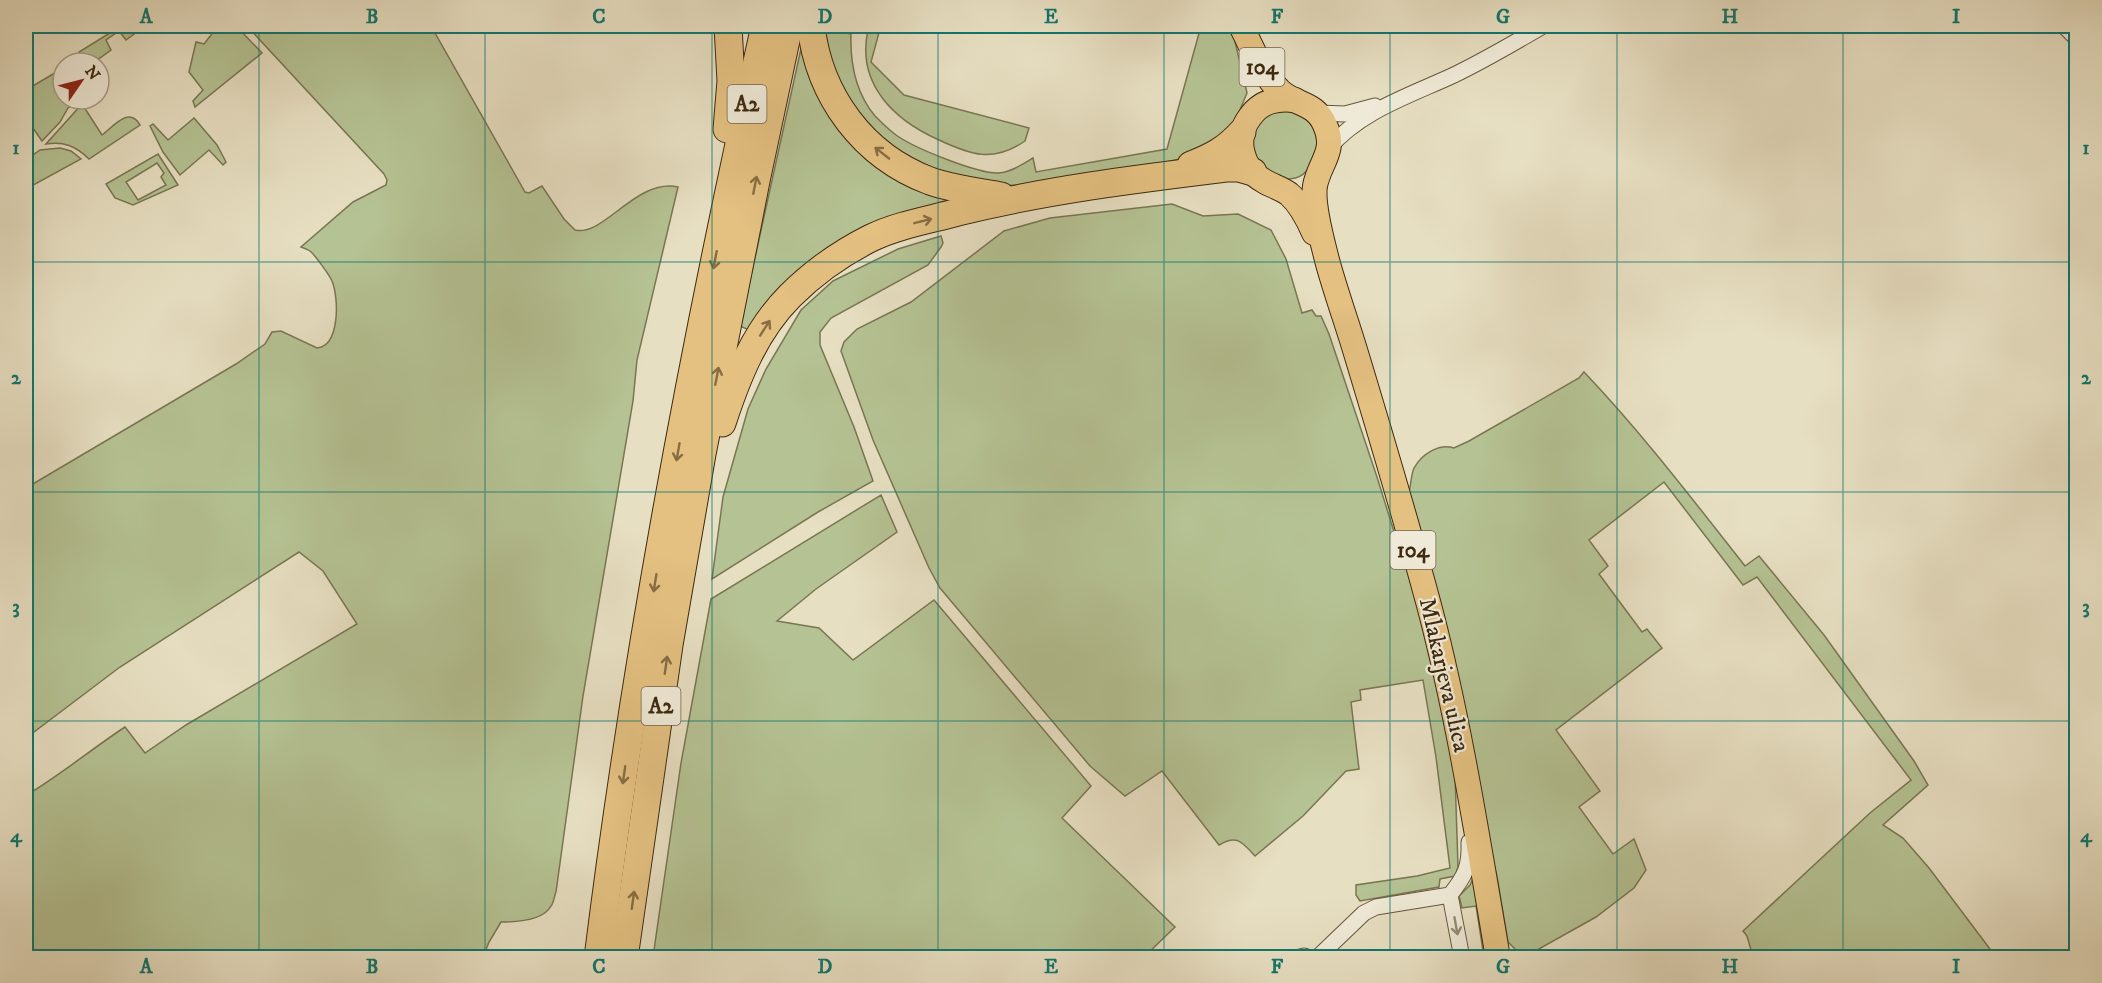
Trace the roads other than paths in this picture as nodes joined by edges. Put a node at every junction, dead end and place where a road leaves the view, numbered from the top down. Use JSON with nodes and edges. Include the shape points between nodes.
{"nodes":[{"id":1,"x":728,"y":26,"type":"edge"},
{"id":2,"x":765,"y":26,"type":"edge"},
{"id":3,"x":789,"y":26,"type":"edge"},
{"id":4,"x":812,"y":26,"type":"edge"},
{"id":5,"x":1239,"y":26,"type":"edge"},
{"id":6,"x":1543,"y":26,"type":"edge"},
{"id":7,"x":2064,"y":26,"type":"edge"},
{"id":8,"x":2076,"y":38,"type":"edge"},
{"id":9,"x":1295,"y":100,"type":"junction"},
{"id":10,"x":1398,"y":100,"type":"junction"},
{"id":11,"x":1318,"y":113,"type":"junction"},
{"id":12,"x":1248,"y":122,"type":"junction"},
{"id":13,"x":1329,"y":148,"type":"junction"},
{"id":14,"x":1252,"y":172,"type":"junction"},
{"id":15,"x":1319,"y":172,"type":"junction"},
{"id":16,"x":1165,"y":176,"type":"junction"},
{"id":17,"x":730,"y":182,"type":"junction"},
{"id":18,"x":1277,"y":186,"type":"junction"},
{"id":19,"x":1014,"y":198,"type":"junction"},
{"id":20,"x":1327,"y":260,"type":"junction"},
{"id":21,"x":702,"y":454,"type":"junction"},
{"id":22,"x":1468,"y":779,"type":"junction"},
{"id":23,"x":1450,"y":895,"type":"junction"},
{"id":24,"x":598,"y":957,"type":"edge"},
{"id":25,"x":624,"y":957,"type":"edge"},
{"id":26,"x":1296,"y":957,"type":"edge"},
{"id":27,"x":1309,"y":957,"type":"edge"},
{"id":28,"x":1317,"y":957,"type":"edge"},
{"id":29,"x":1461,"y":957,"type":"edge"},
{"id":30,"x":1498,"y":957,"type":"edge"}],
"edges":[{"from":1,"to":17,"type":"highway","via":[[732,81],[725,143]]},
{"from":2,"to":17,"type":"highway","number":"A2"},
{"from":21,"to":3,"type":"highway","number":"A2","one_way":true},
{"from":19,"to":4,"type":"highway","one_way":true,"via":[[931,182],[907,171],[868,142],[832,99]]},
{"from":5,"to":9,"type":"main road","number":"104","via":[[1274,85]]},
{"from":5,"to":12,"type":"main road","number":"104","via":[[1256,94]]},
{"from":6,"to":10,"type":"street","via":[[1483,61]]},
{"from":7,"to":8,"type":"street"},
{"from":9,"to":11,"type":"main road","number":"104"},
{"from":9,"to":12,"type":"main road","via":[[1266,103]]},
{"from":10,"to":11,"type":"street","via":[[1345,114]]},
{"from":10,"to":13,"type":"street","via":[[1352,126]]},
{"from":11,"to":13,"type":"main road","via":[[1325,123]]},
{"from":12,"to":14,"type":"main road","number":"104","via":[[1241,146]]},
{"from":12,"to":16,"type":"highway","via":[[1230,145],[1215,155]]},
{"from":13,"to":15,"type":"main road","number":"104"},
{"from":14,"to":16,"type":"highway","via":[[1226,168]]},
{"from":14,"to":18,"type":"main road","number":"104"},
{"from":15,"to":18,"type":"main road","via":[[1293,186]]},
{"from":15,"to":20,"type":"main road","number":"104","via":[[1314,188],[1315,206]]},
{"from":16,"to":19,"type":"highway"},
{"from":17,"to":24,"type":"highway","number":"A2","one_way":true,"via":[[664,525]]},
{"from":18,"to":20,"type":"main road","number":"104","via":[[1297,203]]},
{"from":21,"to":19,"type":"highway","one_way":true,"via":[[722,424],[743,366],[764,330],[789,297],[816,273],[872,238]]},
{"from":20,"to":22,"type":"main road","name":"Mlakarjeva ulica","number":"104","via":[[1430,609]]},
{"from":25,"to":21,"type":"highway","number":"A2","one_way":true,"via":[[669,645]]},
{"from":22,"to":23,"type":"street","via":[[1470,859],[1464,877]]},
{"from":22,"to":30,"type":"main road","name":"Mlakarjeva ulica","number":"104"},
{"from":23,"to":28,"type":"street","via":[[1376,907],[1364,913]]},
{"from":23,"to":29,"type":"street","one_way":true},
{"from":26,"to":27,"type":"street"}]}
